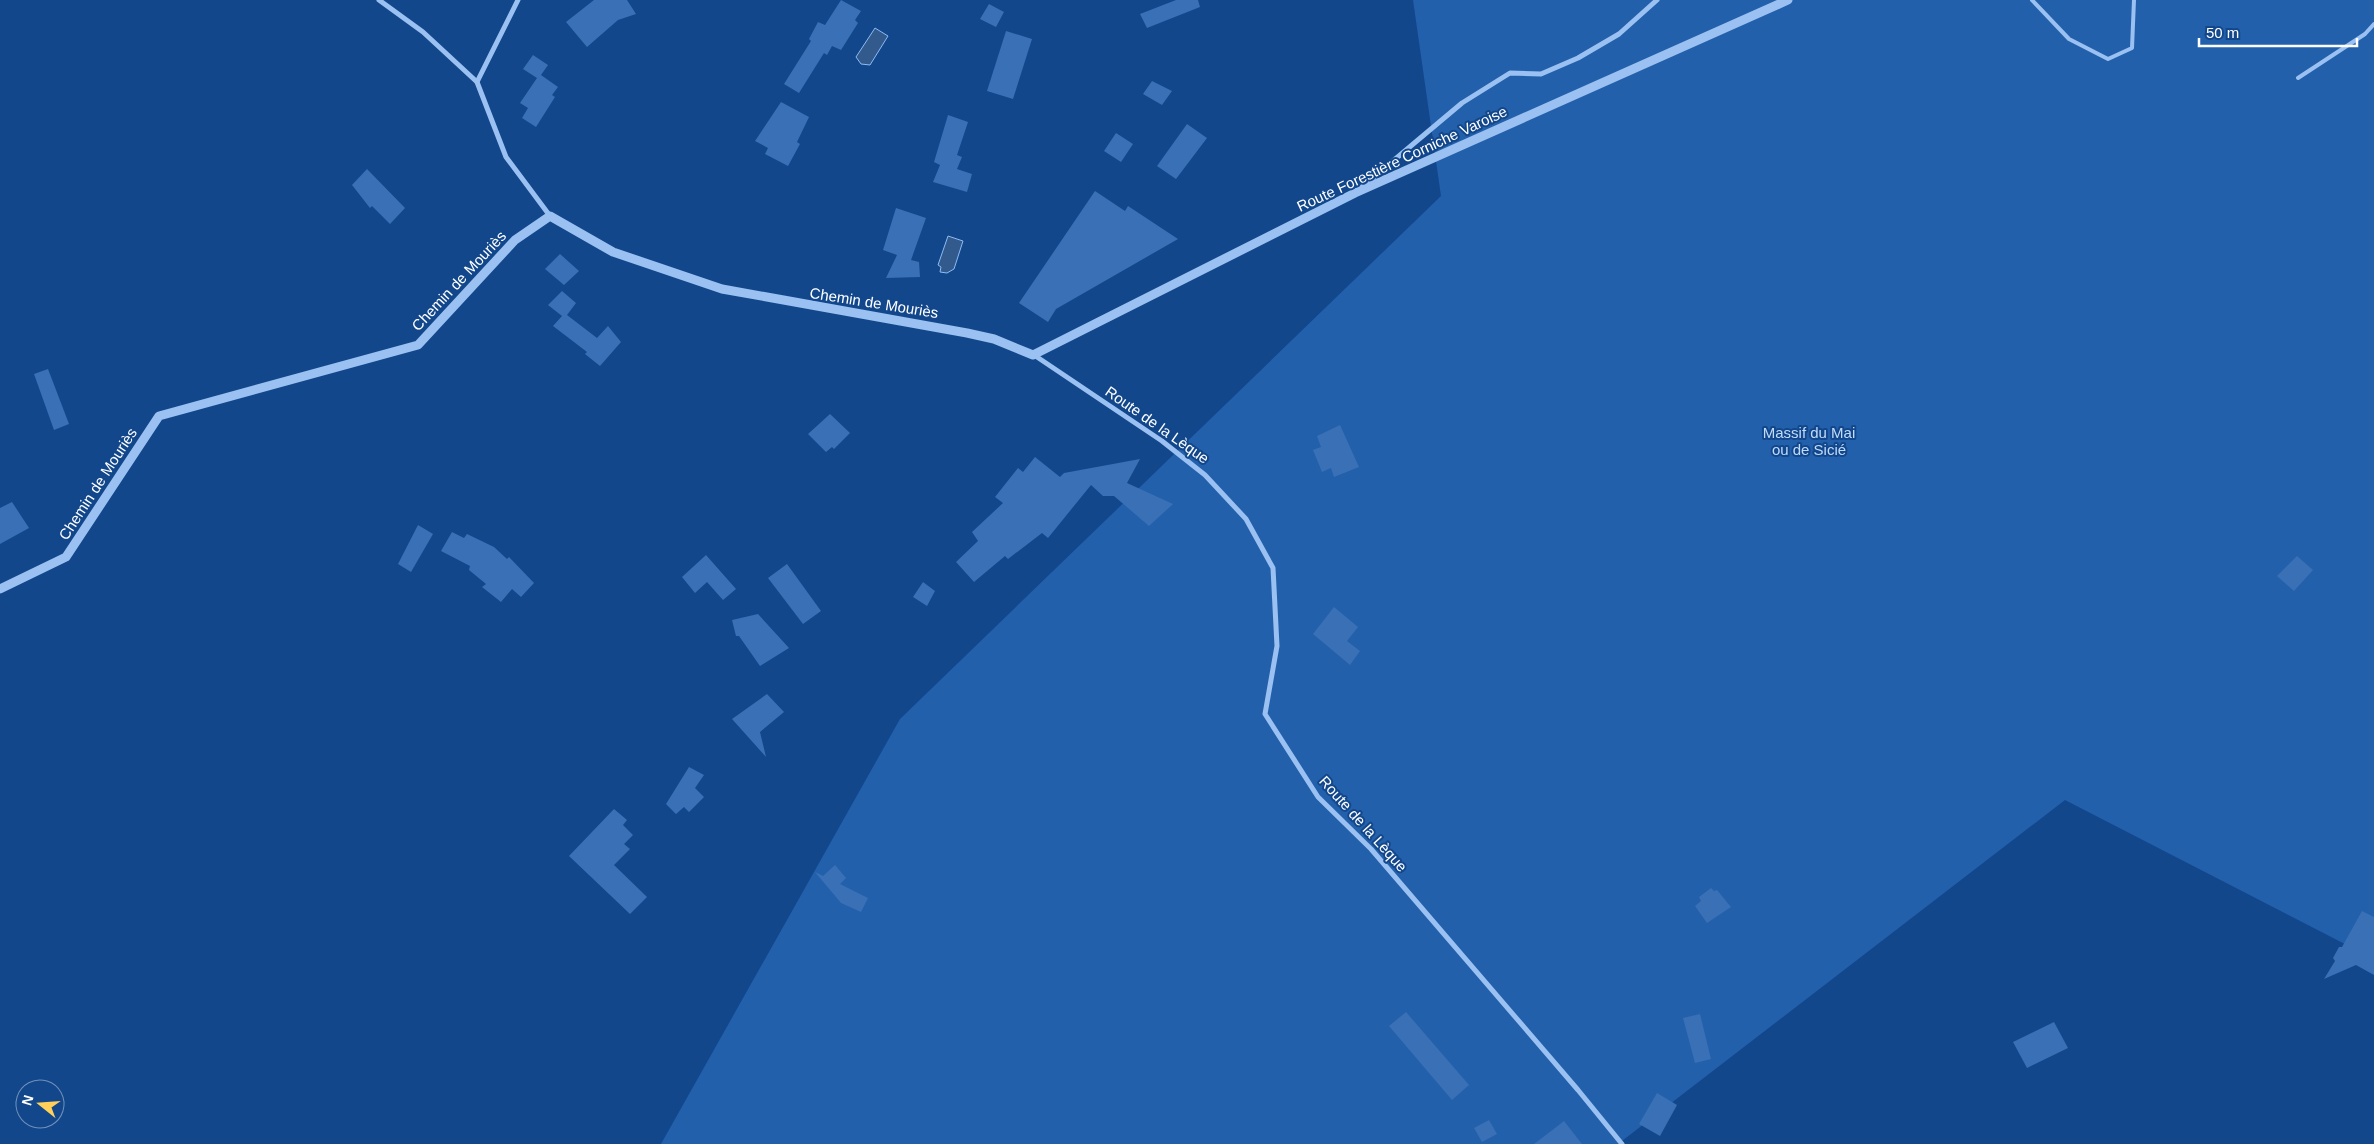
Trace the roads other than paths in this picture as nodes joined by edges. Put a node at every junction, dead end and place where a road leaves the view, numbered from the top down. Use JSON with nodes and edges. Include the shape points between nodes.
{"nodes":[{"id":1,"x":379,"y":0,"type":"edge"},
{"id":2,"x":518,"y":0,"type":"edge"},
{"id":3,"x":1657,"y":0,"type":"edge"},
{"id":4,"x":1788,"y":0,"type":"edge"},
{"id":5,"x":2032,"y":0,"type":"edge"},
{"id":6,"x":2134,"y":0,"type":"edge"},
{"id":7,"x":2374,"y":24,"type":"edge"},
{"id":8,"x":2298,"y":78,"type":"dead end"},
{"id":9,"x":477,"y":82,"type":"junction"},
{"id":10,"x":1355,"y":193,"type":"junction"},
{"id":11,"x":550,"y":216,"type":"junction"},
{"id":12,"x":1033,"y":355,"type":"junction"},
{"id":13,"x":0,"y":589,"type":"edge"},
{"id":14,"x":1622,"y":1144,"type":"edge"}],
"edges":[{"from":1,"to":9,"type":"street","via":[[423,32]]},
{"from":2,"to":9,"type":"street"},
{"from":3,"to":10,"type":"street","via":[[1618,34],[1578,58],[1541,74],[1510,73],[1462,103]]},
{"from":4,"to":10,"type":"street","name":"Route Forestière Corniche Varoise"},
{"from":5,"to":6,"type":"lane","via":[[2069,39],[2108,59],[2132,48]]},
{"from":7,"to":8,"type":"lane","via":[[2365,34]]},
{"from":9,"to":11,"type":"street","via":[[506,158]]},
{"from":10,"to":12,"type":"street","name":"Route Forestière Corniche Varoise"},
{"from":11,"to":12,"type":"street","name":"Chemin de Mouriès","via":[[614,252],[722,290],[967,333],[994,339]]},
{"from":11,"to":13,"type":"street","name":"Chemin de Mouriès","via":[[515,240],[418,345],[159,416],[66,557]]},
{"from":12,"to":14,"type":"street","name":"Route de la Lèque","via":[[1162,441],[1198,469],[1246,520],[1273,568],[1277,646],[1265,714],[1318,797],[1371,849]]}]}
